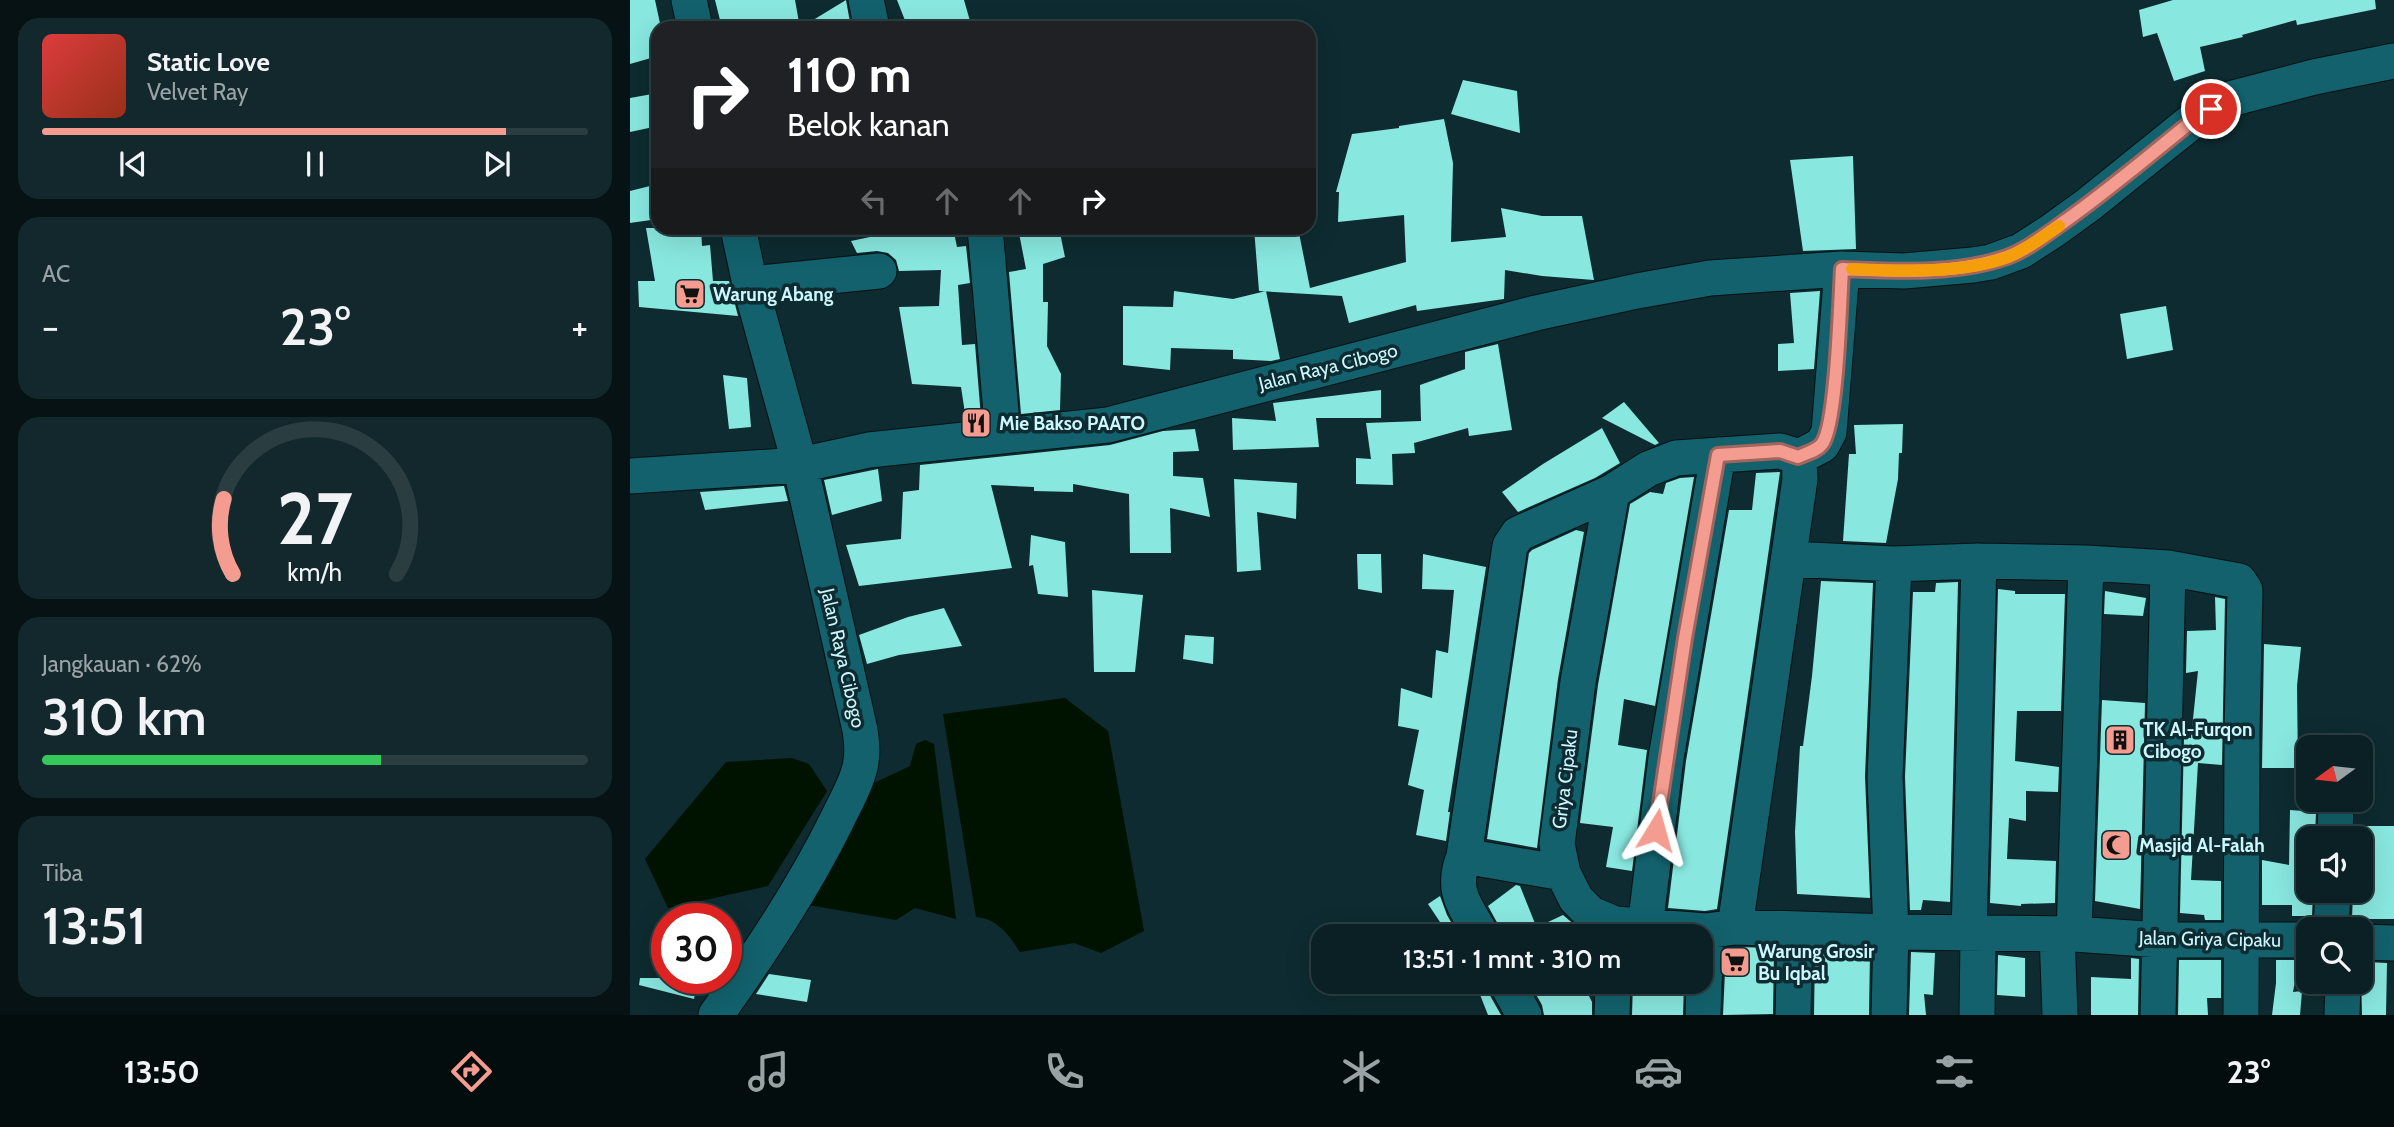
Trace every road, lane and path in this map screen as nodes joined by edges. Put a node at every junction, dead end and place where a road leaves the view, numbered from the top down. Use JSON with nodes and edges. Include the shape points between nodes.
{"nodes":[{"id":1,"x":689,"y":0,"type":"edge"},
{"id":2,"x":866,"y":0,"type":"edge"},
{"id":3,"x":694,"y":21,"type":"edge"},
{"id":4,"x":871,"y":21,"type":"edge"},
{"id":5,"x":2394,"y":61,"type":"edge"},
{"id":6,"x":740,"y":235,"type":"edge"},
{"id":7,"x":986,"y":235,"type":"edge"},
{"id":8,"x":1842,"y":269,"type":"junction"},
{"id":9,"x":879,"y":271,"type":"dead end"},
{"id":10,"x":750,"y":284,"type":"junction"},
{"id":11,"x":1003,"y":435,"type":"junction"},
{"id":12,"x":1718,"y":455,"type":"junction"},
{"id":13,"x":1798,"y":457,"type":"junction"},
{"id":14,"x":800,"y":465,"type":"junction"},
{"id":15,"x":630,"y":477,"type":"edge"},
{"id":16,"x":1612,"y":492,"type":"junction"},
{"id":17,"x":1789,"y":559,"type":"junction"},
{"id":18,"x":1979,"y":561,"type":"junction"},
{"id":19,"x":1894,"y":564,"type":"junction"},
{"id":20,"x":2086,"y":564,"type":"junction"},
{"id":21,"x":2168,"y":568,"type":"junction"},
{"id":22,"x":1464,"y":856,"type":"junction"},
{"id":23,"x":1563,"y":873,"type":"junction"},
{"id":24,"x":1476,"y":924,"type":"edge"},
{"id":25,"x":1613,"y":924,"type":"edge"},
{"id":26,"x":1626,"y":924,"type":"edge"},
{"id":27,"x":1713,"y":929,"type":"edge"},
{"id":28,"x":1720,"y":929,"type":"junction"},
{"id":29,"x":1795,"y":929,"type":"junction"},
{"id":30,"x":1891,"y":932,"type":"junction"},
{"id":31,"x":1974,"y":933,"type":"junction"},
{"id":32,"x":2065,"y":934,"type":"junction"},
{"id":33,"x":2112,"y":935,"type":"joint"},
{"id":34,"x":2160,"y":940,"type":"junction"},
{"id":35,"x":2296,"y":940,"type":"edge"},
{"id":36,"x":2241,"y":941,"type":"junction"},
{"id":37,"x":2373,"y":942,"type":"edge"},
{"id":38,"x":2394,"y":943,"type":"edge"},
{"id":39,"x":1513,"y":994,"type":"edge"},
{"id":40,"x":1613,"y":994,"type":"edge"},
{"id":41,"x":2343,"y":994,"type":"edge"},
{"id":42,"x":716,"y":1015,"type":"edge"},
{"id":43,"x":1524,"y":1015,"type":"edge"},
{"id":44,"x":1612,"y":1015,"type":"edge"},
{"id":45,"x":1703,"y":1015,"type":"edge"},
{"id":46,"x":1793,"y":1015,"type":"edge"},
{"id":47,"x":1889,"y":1015,"type":"edge"},
{"id":48,"x":1977,"y":1015,"type":"edge"},
{"id":49,"x":2060,"y":1015,"type":"edge"},
{"id":50,"x":2158,"y":1015,"type":"edge"},
{"id":51,"x":2242,"y":1015,"type":"edge"},
{"id":52,"x":2342,"y":1015,"type":"edge"}],
"edges":[{"from":1,"to":3,"type":"street"},
{"from":2,"to":4,"type":"street"},
{"from":5,"to":8,"type":"street","name":"Jalan Raya Cibogo","via":[[2226,100],[2196,118],[2070,218],[2007,257],[1904,271]]},
{"from":6,"to":10,"type":"street"},
{"from":7,"to":11,"type":"street"},
{"from":8,"to":11,"type":"street","name":"Jalan Raya Cibogo","via":[[1710,278],[1637,291],[1108,425]]},
{"from":8,"to":13,"type":"street","via":[[1829,432],[1822,446]]},
{"from":9,"to":10,"type":"street"},
{"from":10,"to":14,"type":"street"},
{"from":11,"to":14,"type":"street","name":"Jalan Raya Cibogo","via":[[869,450]]},
{"from":12,"to":13,"type":"street","via":[[1780,451]]},
{"from":12,"to":16,"type":"street","via":[[1676,458]]},
{"from":12,"to":26,"type":"street","via":[[1666,758]]},
{"from":13,"to":17,"type":"street","via":[[1800,479]]},
{"from":14,"to":15,"type":"street"},
{"from":14,"to":42,"type":"street","name":"Jalan Raya Cibogo","via":[[860,730],[861,764],[826,842],[790,905]]},
{"from":16,"to":22,"type":"street","via":[[1518,534],[1510,546]]},
{"from":16,"to":23,"type":"street","name":"Griya Cipaku","via":[[1577,682],[1557,844]]},
{"from":17,"to":19,"type":"street"},
{"from":17,"to":28,"type":"street"},
{"from":18,"to":19,"type":"street"},
{"from":18,"to":20,"type":"street"},
{"from":18,"to":31,"type":"street"},
{"from":19,"to":30,"type":"street","via":[[1885,777]]},
{"from":20,"to":21,"type":"street"},
{"from":20,"to":32,"type":"street"},
{"from":21,"to":34,"type":"street"},
{"from":21,"to":36,"type":"street","via":[[2239,581],[2245,590]]},
{"from":22,"to":23,"type":"street"},
{"from":22,"to":24,"type":"street","via":[[1457,885]]},
{"from":23,"to":25,"type":"street","name":"Griya Cipaku","via":[[1583,907]]},
{"from":27,"to":28,"type":"street","name":"Griya Cipaku"},
{"from":28,"to":29,"type":"street","name":"Griya Cipaku"},
{"from":28,"to":45,"type":"street"},
{"from":29,"to":30,"type":"street","name":"Griya Cipaku"},
{"from":29,"to":46,"type":"street"},
{"from":30,"to":31,"type":"street","name":"Griya Cipaku"},
{"from":30,"to":47,"type":"street"},
{"from":31,"to":32,"type":"street","name":"Griya Cipaku"},
{"from":31,"to":48,"type":"street"},
{"from":32,"to":33,"type":"street","name":"Griya Cipaku"},
{"from":32,"to":49,"type":"street"},
{"from":33,"to":34,"type":"street","name":"Jalan Griya Cipaku"},
{"from":34,"to":36,"type":"street","name":"Jalan Griya Cipaku"},
{"from":34,"to":50,"type":"street"},
{"from":35,"to":36,"type":"street","name":"Jalan Griya Cipaku"},
{"from":36,"to":51,"type":"street"},
{"from":37,"to":38,"type":"street"},
{"from":39,"to":43,"type":"street"},
{"from":40,"to":44,"type":"street"},
{"from":41,"to":52,"type":"street"}]}
